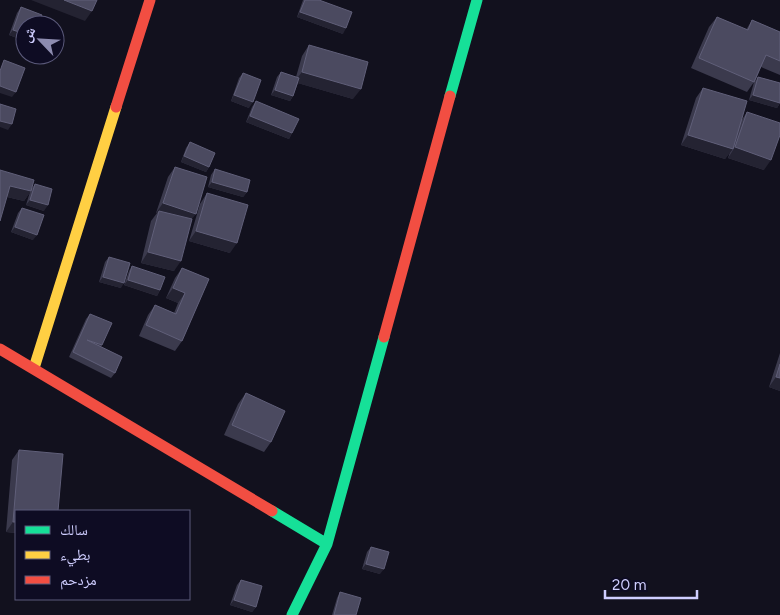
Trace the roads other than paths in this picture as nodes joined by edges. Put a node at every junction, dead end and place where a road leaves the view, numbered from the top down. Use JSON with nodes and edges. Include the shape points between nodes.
{"nodes":[{"id":1,"x":150,"y":0,"type":"edge"},
{"id":2,"x":477,"y":0,"type":"edge"},
{"id":3,"x":0,"y":349,"type":"edge"},
{"id":4,"x":34,"y":368,"type":"junction"},
{"id":5,"x":326,"y":544,"type":"junction"},
{"id":6,"x":292,"y":615,"type":"edge"}],
"edges":[{"from":1,"to":4,"type":"street"},
{"from":2,"to":5,"type":"street"},
{"from":3,"to":4,"type":"street"},
{"from":4,"to":5,"type":"street"},
{"from":5,"to":6,"type":"street"}]}
